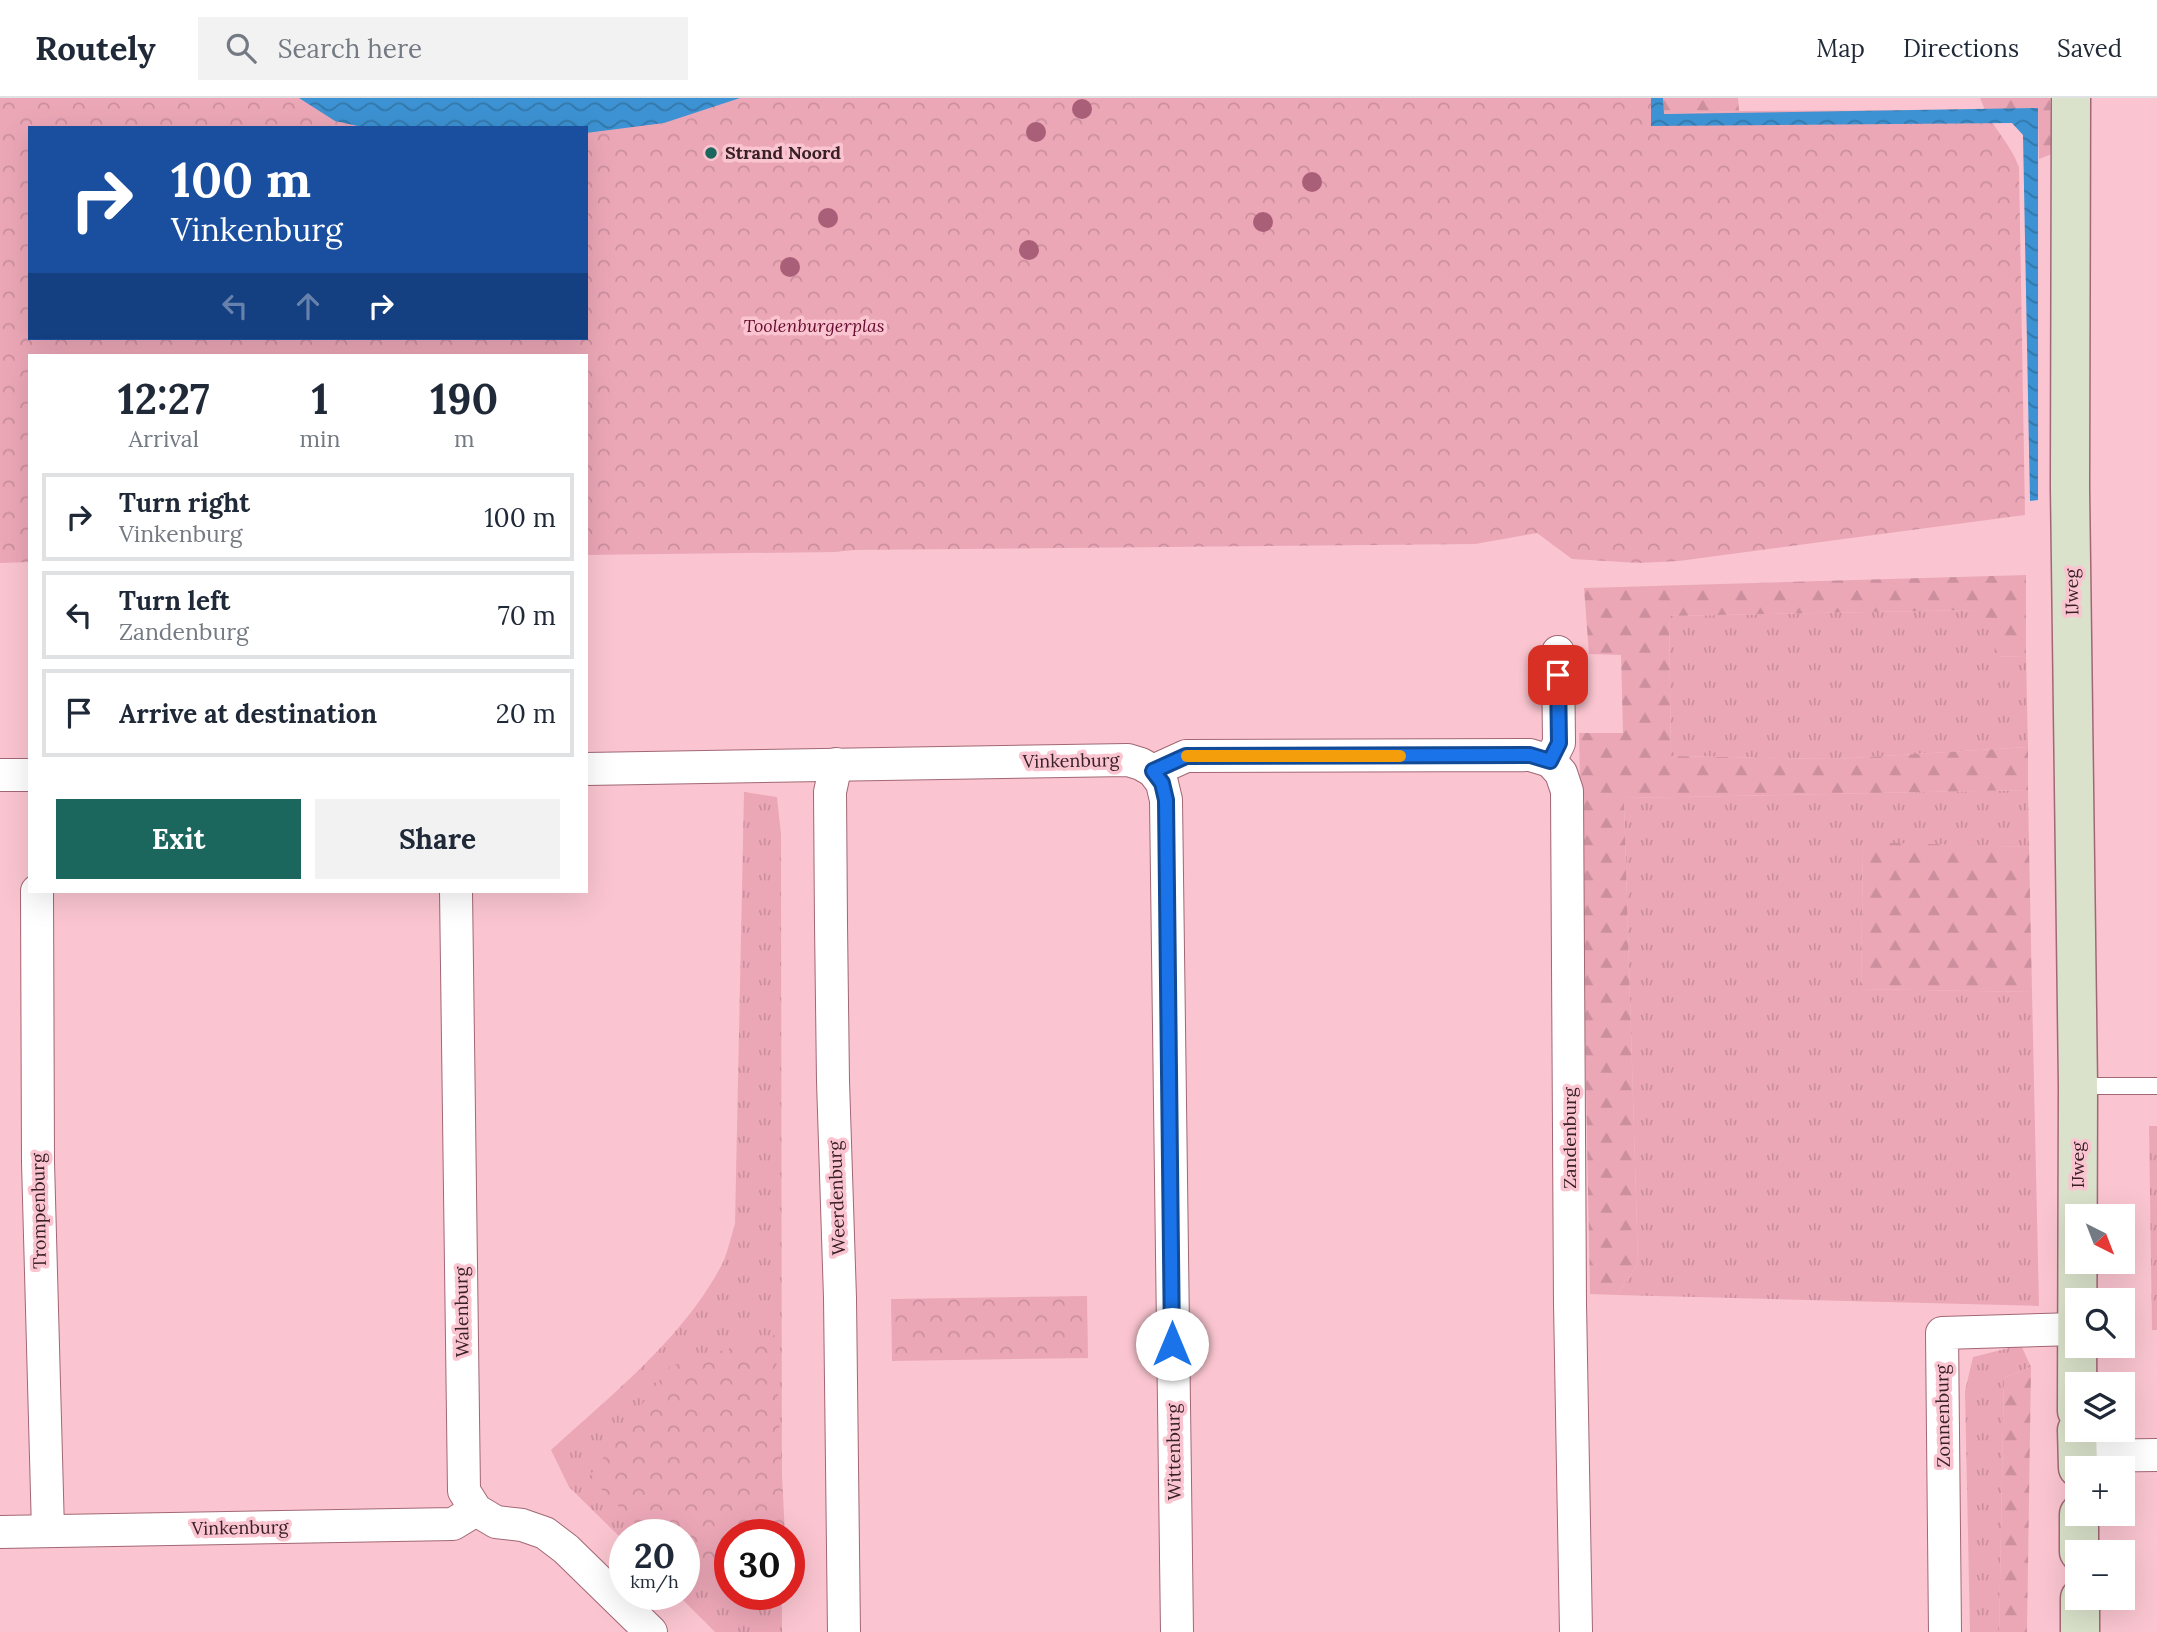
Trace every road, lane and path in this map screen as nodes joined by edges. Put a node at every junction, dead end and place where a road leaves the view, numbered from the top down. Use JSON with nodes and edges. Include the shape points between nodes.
{"nodes":[{"id":1,"x":2071,"y":98,"type":"edge"},
{"id":2,"x":1558,"y":652,"type":"dead end"},
{"id":3,"x":1550,"y":761,"type":"junction"},
{"id":4,"x":836,"y":764,"type":"junction"},
{"id":5,"x":588,"y":769,"type":"edge"},
{"id":6,"x":1153,"y":771,"type":"junction"},
{"id":7,"x":0,"y":775,"type":"edge"},
{"id":8,"x":28,"y":775,"type":"edge"},
{"id":9,"x":37,"y":893,"type":"edge"},
{"id":10,"x":456,"y":893,"type":"edge"},
{"id":11,"x":2078,"y":1086,"type":"junction"},
{"id":12,"x":2157,"y":1086,"type":"edge"},
{"id":13,"x":2076,"y":1288,"type":"edge"},
{"id":14,"x":2065,"y":1329,"type":"edge"},
{"id":15,"x":2078,"y":1452,"type":"edge"},
{"id":16,"x":2157,"y":1455,"type":"edge"},
{"id":17,"x":476,"y":1510,"type":"junction"},
{"id":18,"x":48,"y":1531,"type":"junction"},
{"id":19,"x":0,"y":1532,"type":"edge"},
{"id":20,"x":2080,"y":1610,"type":"edge"},
{"id":21,"x":651,"y":1632,"type":"edge"},
{"id":22,"x":844,"y":1632,"type":"edge"},
{"id":23,"x":1177,"y":1632,"type":"edge"},
{"id":24,"x":1577,"y":1632,"type":"edge"},
{"id":25,"x":1945,"y":1632,"type":"edge"},
{"id":26,"x":2080,"y":1632,"type":"edge"}],
"edges":[{"from":1,"to":11,"type":"street","name":"IJweg","via":[[2070,465]]},
{"from":2,"to":3,"type":"street","via":[[1559,743]]},
{"from":3,"to":6,"type":"street","via":[[1530,755],[1186,756]]},
{"from":3,"to":24,"type":"street","name":"Zandenburg","via":[[1561,773],[1567,791]]},
{"from":4,"to":5,"type":"street","name":"Vinkenburg"},
{"from":4,"to":6,"type":"street","name":"Vinkenburg","via":[[1129,760]]},
{"from":4,"to":22,"type":"street","name":"Weerdenburg","via":[[831,792],[832,963]]},
{"from":6,"to":23,"type":"street","name":"Wittenburg","via":[[1166,800]]},
{"from":7,"to":8,"type":"street"},
{"from":9,"to":18,"type":"street","name":"Trompenburg","via":[[38,1162]]},
{"from":10,"to":17,"type":"street","name":"Walenburg","via":[[464,1491]]},
{"from":11,"to":12,"type":"lane"},
{"from":11,"to":13,"type":"street","name":"IJweg"},
{"from":14,"to":25,"type":"street","name":"Zonnenburg","via":[[1942,1333]]},
{"from":15,"to":16,"type":"street"},
{"from":17,"to":18,"type":"street","name":"Vinkenburg","via":[[453,1524]]},
{"from":17,"to":21,"type":"street","via":[[496,1522],[545,1534]]},
{"from":18,"to":19,"type":"street","name":"Vinkenburg"},
{"from":20,"to":26,"type":"street"}]}
